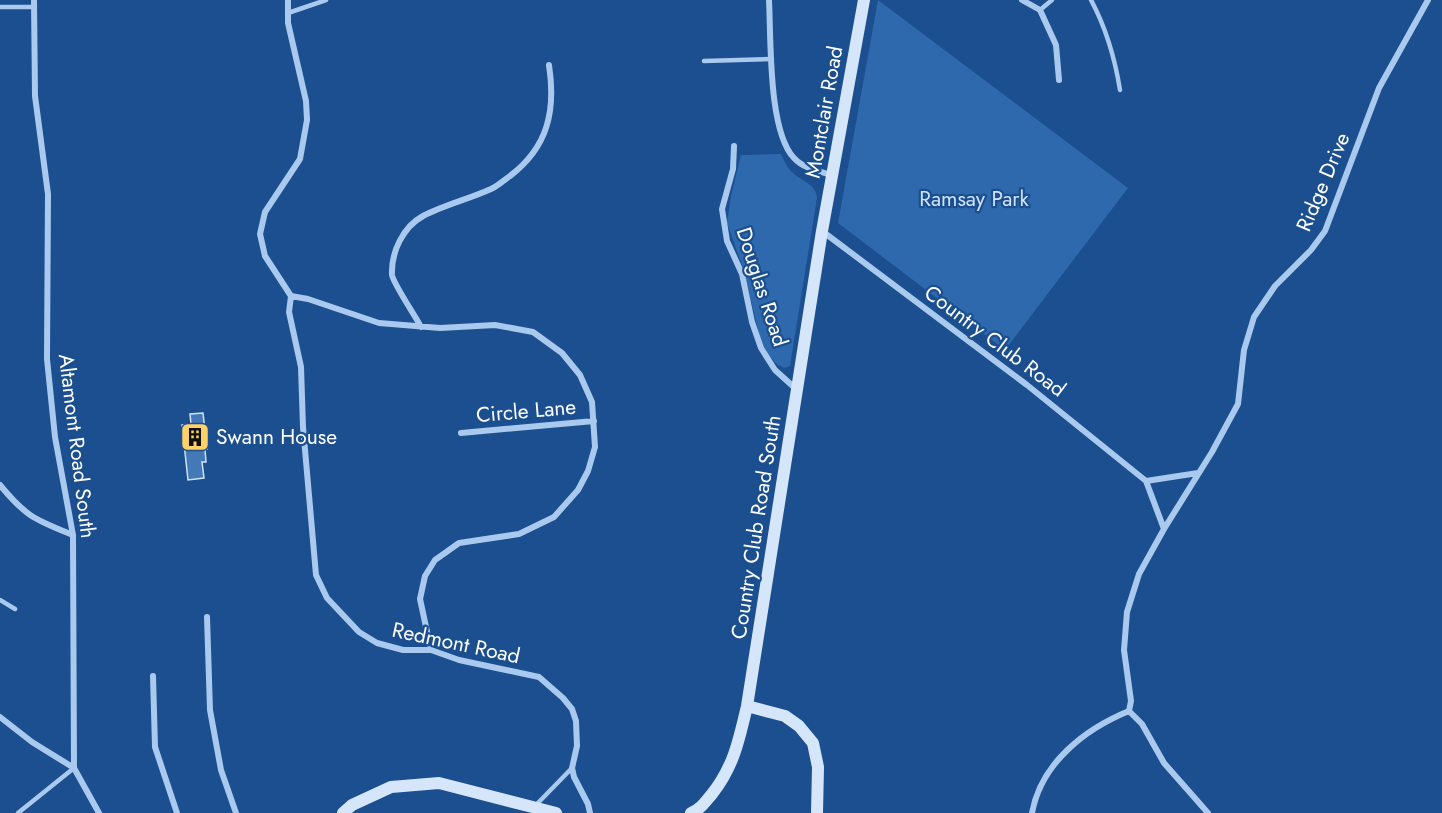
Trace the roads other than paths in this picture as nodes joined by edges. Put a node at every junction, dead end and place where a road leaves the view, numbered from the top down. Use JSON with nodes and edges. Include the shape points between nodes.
{"nodes":[{"id":1,"x":288,"y":0,"type":"edge"},
{"id":2,"x":326,"y":0,"type":"edge"},
{"id":3,"x":769,"y":0,"type":"edge"},
{"id":4,"x":864,"y":0,"type":"edge"},
{"id":5,"x":1022,"y":0,"type":"edge"},
{"id":6,"x":1052,"y":0,"type":"edge"},
{"id":7,"x":1091,"y":0,"type":"edge"},
{"id":8,"x":1428,"y":0,"type":"edge"},
{"id":9,"x":34,"y":3,"type":"edge"},
{"id":10,"x":0,"y":7,"type":"edge"},
{"id":11,"x":1040,"y":10,"type":"junction"},
{"id":12,"x":288,"y":13,"type":"junction"},
{"id":13,"x":772,"y":59,"type":"junction"},
{"id":14,"x":704,"y":61,"type":"dead end"},
{"id":15,"x":549,"y":65,"type":"dead end"},
{"id":16,"x":1059,"y":80,"type":"dead end"},
{"id":17,"x":1120,"y":90,"type":"dead end"},
{"id":18,"x":734,"y":146,"type":"dead end"},
{"id":19,"x":832,"y":175,"type":"junction"},
{"id":20,"x":822,"y":231,"type":"junction"},
{"id":21,"x":291,"y":297,"type":"junction"},
{"id":22,"x":422,"y":327,"type":"junction"},
{"id":23,"x":798,"y":390,"type":"junction"},
{"id":24,"x":594,"y":421,"type":"junction"},
{"id":25,"x":461,"y":433,"type":"dead end"},
{"id":26,"x":1198,"y":474,"type":"junction"},
{"id":27,"x":1146,"y":481,"type":"junction"},
{"id":28,"x":0,"y":485,"type":"edge"},
{"id":29,"x":1164,"y":529,"type":"junction"},
{"id":30,"x":74,"y":535,"type":"junction"},
{"id":31,"x":0,"y":600,"type":"edge"},
{"id":32,"x":15,"y":609,"type":"dead end"},
{"id":33,"x":207,"y":617,"type":"dead end"},
{"id":34,"x":431,"y":650,"type":"junction"},
{"id":35,"x":153,"y":676,"type":"dead end"},
{"id":36,"x":747,"y":706,"type":"junction"},
{"id":37,"x":1129,"y":711,"type":"junction"},
{"id":38,"x":0,"y":717,"type":"edge"},
{"id":39,"x":74,"y":768,"type":"junction"},
{"id":40,"x":572,"y":768,"type":"junction"},
{"id":41,"x":534,"y":807,"type":"junction"},
{"id":42,"x":18,"y":813,"type":"edge"},
{"id":43,"x":99,"y":813,"type":"edge"},
{"id":44,"x":177,"y":813,"type":"edge"},
{"id":45,"x":236,"y":813,"type":"edge"},
{"id":46,"x":343,"y":813,"type":"edge"},
{"id":47,"x":556,"y":813,"type":"edge"},
{"id":48,"x":590,"y":813,"type":"edge"},
{"id":49,"x":691,"y":813,"type":"edge"},
{"id":50,"x":818,"y":813,"type":"edge"},
{"id":51,"x":1032,"y":813,"type":"edge"},
{"id":52,"x":1208,"y":813,"type":"edge"}],
"edges":[{"from":1,"to":12,"type":"street"},
{"from":2,"to":12,"type":"lane"},
{"from":3,"to":13,"type":"street"},
{"from":4,"to":19,"type":"main road","name":"Montclair Road"},
{"from":5,"to":11,"type":"street"},
{"from":6,"to":11,"type":"lane"},
{"from":7,"to":17,"type":"lane","via":[[1116,64]]},
{"from":8,"to":26,"type":"street","name":"Ridge Drive","via":[[1379,88],[1325,231],[1275,286],[1254,317],[1244,350],[1238,404]]},
{"from":9,"to":10,"type":"lane"},
{"from":9,"to":30,"type":"street","name":"Altamont Road South","via":[[35,96],[48,194],[48,359],[55,437]]},
{"from":11,"to":16,"type":"street","via":[[1056,45]]},
{"from":12,"to":21,"type":"street","via":[[308,120],[300,159],[265,212],[260,234],[265,256]]},
{"from":13,"to":14,"type":"lane"},
{"from":13,"to":19,"type":"street","via":[[774,101],[784,142],[794,158],[806,167]]},
{"from":15,"to":22,"type":"street","via":[[550,116],[541,142],[526,164],[494,188],[422,217],[397,245],[392,277]]},
{"from":18,"to":23,"type":"street","name":"Douglas Road","via":[[733,169],[722,209],[727,241],[742,274],[760,348],[775,370]]},
{"from":19,"to":20,"type":"main road","name":"Montclair Road"},
{"from":20,"to":23,"type":"main road","name":"Country Club Road South"},
{"from":20,"to":27,"type":"street","name":"Country Club Road","via":[[1028,385]]},
{"from":21,"to":22,"type":"street","via":[[308,298],[379,323]]},
{"from":21,"to":34,"type":"street","name":"Redmont Road","via":[[289,312],[301,367],[316,574],[327,598],[359,632],[377,643],[404,650]]},
{"from":22,"to":24,"type":"street","via":[[495,325],[533,332],[562,353],[580,375],[592,402]]},
{"from":23,"to":36,"type":"main road","name":"Country Club Road South"},
{"from":24,"to":25,"type":"street","name":"Circle Lane"},
{"from":24,"to":34,"type":"street","via":[[595,447],[588,471],[578,490],[554,517],[519,534],[459,543],[435,561],[425,576],[420,599]]},
{"from":26,"to":27,"type":"street"},
{"from":26,"to":29,"type":"street","name":"Ridge Drive"},
{"from":27,"to":29,"type":"street"},
{"from":28,"to":30,"type":"street","via":[[32,518]]},
{"from":29,"to":37,"type":"street","name":"Ridge Drive","via":[[1139,574],[1127,612],[1124,650]]},
{"from":30,"to":39,"type":"street","name":"Altamont Road South"},
{"from":31,"to":32,"type":"lane"},
{"from":33,"to":45,"type":"street","via":[[210,710],[221,770]]},
{"from":34,"to":40,"type":"street","name":"Redmont Road","via":[[539,677],[572,709],[578,746]]},
{"from":35,"to":44,"type":"street","via":[[155,747]]},
{"from":36,"to":49,"type":"main road","name":"Country Club Road South","via":[[734,759],[725,778],[699,810]]},
{"from":36,"to":50,"type":"main road","via":[[785,716],[800,726],[813,743],[818,767]]},
{"from":37,"to":51,"type":"street","via":[[1106,720],[1077,740],[1047,774]]},
{"from":37,"to":52,"type":"street","via":[[1142,724],[1164,763]]},
{"from":38,"to":39,"type":"street"},
{"from":39,"to":42,"type":"lane"},
{"from":39,"to":43,"type":"street","name":"Altamont Road South"},
{"from":40,"to":41,"type":"lane"},
{"from":40,"to":48,"type":"street"},
{"from":41,"to":46,"type":"main road","via":[[440,783],[391,787]]},
{"from":41,"to":47,"type":"main road"}]}
